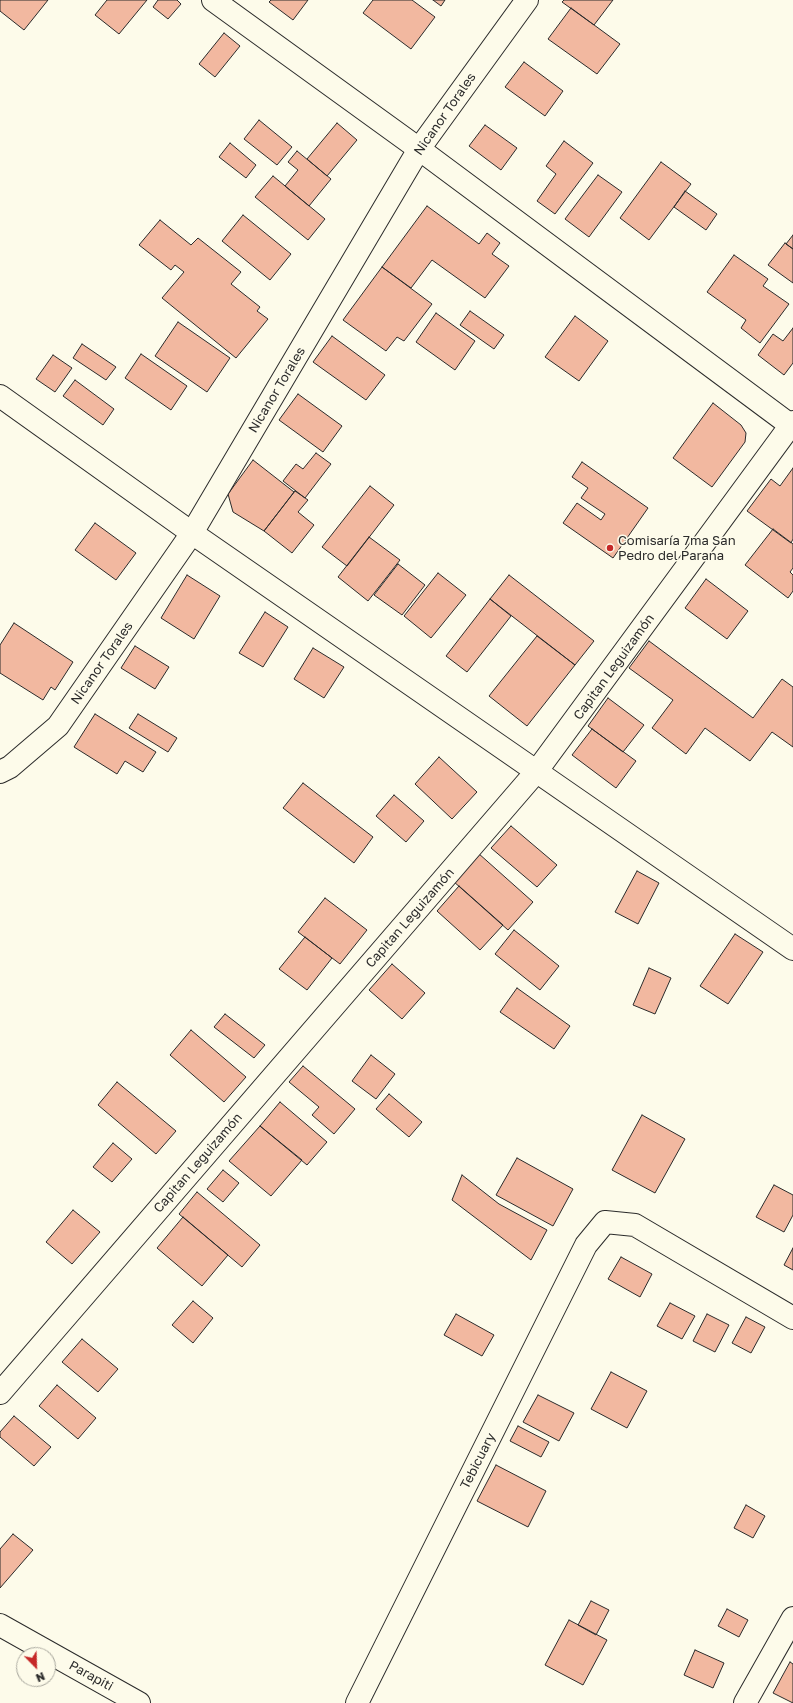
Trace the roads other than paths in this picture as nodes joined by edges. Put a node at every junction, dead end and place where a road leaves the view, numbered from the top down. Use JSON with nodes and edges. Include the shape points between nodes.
{"nodes":[{"id":1,"x":213,"y":0,"type":"edge"},
{"id":2,"x":527,"y":0,"type":"edge"},
{"id":3,"x":419,"y":149,"type":"junction"},
{"id":4,"x":0,"y":396,"type":"edge"},
{"id":5,"x":792,"y":425,"type":"edge"},
{"id":6,"x":192,"y":533,"type":"junction"},
{"id":7,"x":5,"y":769,"type":"edge"},
{"id":8,"x":536,"y":772,"type":"junction"},
{"id":9,"x":793,"y":949,"type":"edge"},
{"id":10,"x":793,"y":1318,"type":"edge"},
{"id":11,"x":0,"y":1393,"type":"edge"},
{"id":12,"x":793,"y":1618,"type":"edge"},
{"id":13,"x":0,"y":1625,"type":"edge"},
{"id":14,"x":139,"y":1703,"type":"edge"},
{"id":15,"x":357,"y":1703,"type":"edge"},
{"id":16,"x":745,"y":1703,"type":"edge"}],
"edges":[{"from":1,"to":3,"type":"street"},
{"from":2,"to":3,"type":"street","name":"Nicanor Torales"},
{"from":3,"to":5,"type":"street"},
{"from":3,"to":6,"type":"street","name":"Nicanor Torales"},
{"from":4,"to":6,"type":"street"},
{"from":5,"to":8,"type":"street","name":"Capitan Leguizamón"},
{"from":6,"to":7,"type":"street","name":"Nicanor Torales","via":[[58,726]]},
{"from":6,"to":8,"type":"street"},
{"from":8,"to":9,"type":"street"},
{"from":8,"to":11,"type":"street","name":"Capitan Leguizamón"},
{"from":10,"to":15,"type":"street","name":"Tebicuary","via":[[635,1225],[605,1222],[586,1246]]},
{"from":12,"to":16,"type":"street"},
{"from":13,"to":14,"type":"street","name":"Parapiti"}]}
